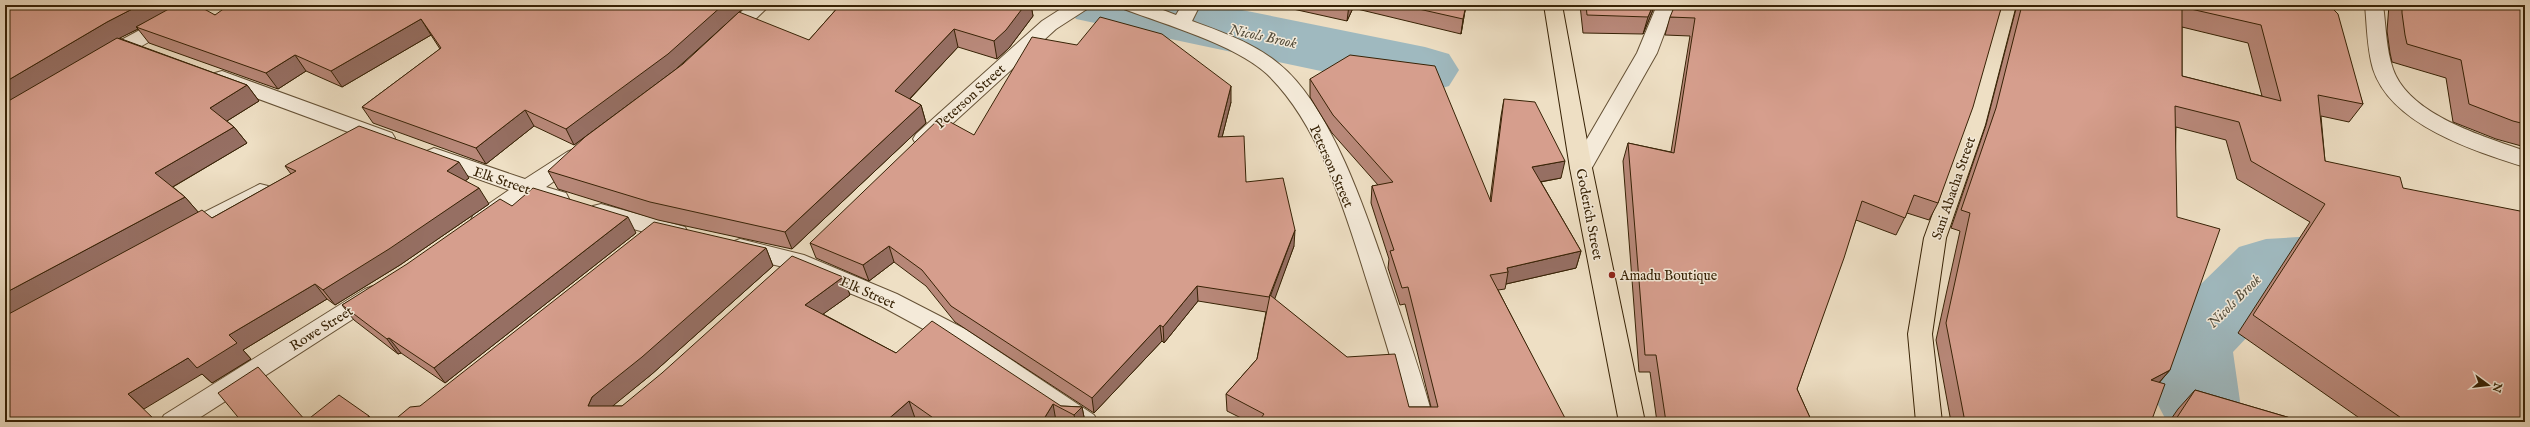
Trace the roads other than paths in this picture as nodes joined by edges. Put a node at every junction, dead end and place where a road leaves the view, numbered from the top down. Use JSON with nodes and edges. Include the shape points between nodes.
{"nodes":[{"id":1,"x":201,"y":5,"type":"edge"},
{"id":2,"x":762,"y":5,"type":"edge"},
{"id":3,"x":1080,"y":5,"type":"edge"},
{"id":4,"x":1131,"y":5,"type":"edge"},
{"id":5,"x":1553,"y":5,"type":"edge"},
{"id":6,"x":1666,"y":5,"type":"edge"},
{"id":7,"x":2007,"y":5,"type":"edge"},
{"id":8,"x":2374,"y":5,"type":"edge"},
{"id":9,"x":1185,"y":16,"type":"edge"},
{"id":10,"x":128,"y":44,"type":"junction"},
{"id":11,"x":711,"y":50,"type":"edge"},
{"id":12,"x":151,"y":53,"type":"edge"},
{"id":13,"x":87,"y":68,"type":"edge"},
{"id":14,"x":203,"y":72,"type":"edge"},
{"id":15,"x":368,"y":132,"type":"junction"},
{"id":16,"x":347,"y":144,"type":"edge"},
{"id":17,"x":592,"y":145,"type":"edge"},
{"id":18,"x":907,"y":154,"type":"edge"},
{"id":19,"x":2525,"y":159,"type":"edge"},
{"id":20,"x":1581,"y":168,"type":"junction"},
{"id":21,"x":278,"y":182,"type":"edge"},
{"id":22,"x":527,"y":189,"type":"junction"},
{"id":23,"x":658,"y":229,"type":"junction"},
{"id":24,"x":468,"y":231,"type":"edge"},
{"id":25,"x":696,"y":238,"type":"edge"},
{"id":26,"x":169,"y":241,"type":"edge"},
{"id":27,"x":719,"y":243,"type":"edge"},
{"id":28,"x":639,"y":244,"type":"edge"},
{"id":29,"x":813,"y":245,"type":"edge"},
{"id":30,"x":796,"y":261,"type":"junction"},
{"id":31,"x":774,"y":281,"type":"edge"},
{"id":32,"x":389,"y":285,"type":"edge"},
{"id":33,"x":173,"y":422,"type":"edge"},
{"id":34,"x":1085,"y":422,"type":"edge"},
{"id":35,"x":1420,"y":422,"type":"edge"},
{"id":36,"x":1632,"y":422,"type":"edge"},
{"id":37,"x":1929,"y":422,"type":"edge"}],
"edges":[{"from":1,"to":10,"type":"street"},
{"from":2,"to":11,"type":"street"},
{"from":3,"to":18,"type":"street","name":"Peterson Street","via":[[1049,25]]},
{"from":4,"to":9,"type":"street","name":"Peterson Street"},
{"from":5,"to":20,"type":"main road","name":"Goderich Street"},
{"from":6,"to":20,"type":"street","via":[[1647,52]]},
{"from":7,"to":37,"type":"main road","name":"Sani Abacha Street","via":[[1975,125],[1935,238],[1920,334]]},
{"from":8,"to":19,"type":"street","via":[[2383,69],[2394,91],[2414,110],[2451,130]]},
{"from":9,"to":35,"type":"street","name":"Peterson Street","via":[[1272,68],[1295,91],[1329,153],[1367,247],[1414,393]]},
{"from":10,"to":12,"type":"street"},
{"from":10,"to":13,"type":"street"},
{"from":14,"to":15,"type":"street","name":"Elk Street"},
{"from":15,"to":16,"type":"street"},
{"from":15,"to":22,"type":"street","name":"Elk Street"},
{"from":17,"to":22,"type":"street"},
{"from":20,"to":36,"type":"main road","name":"Goderich Street"},
{"from":21,"to":26,"type":"street"},
{"from":22,"to":23,"type":"street","name":"Elk Street"},
{"from":22,"to":24,"type":"street"},
{"from":23,"to":25,"type":"street","name":"Elk Street"},
{"from":23,"to":28,"type":"street"},
{"from":27,"to":30,"type":"street","name":"Elk Street"},
{"from":29,"to":30,"type":"street"},
{"from":30,"to":31,"type":"street"},
{"from":30,"to":34,"type":"street","name":"Elk Street","via":[[889,300],[957,336]]},
{"from":32,"to":33,"type":"street","name":"Rowe Street"}]}
